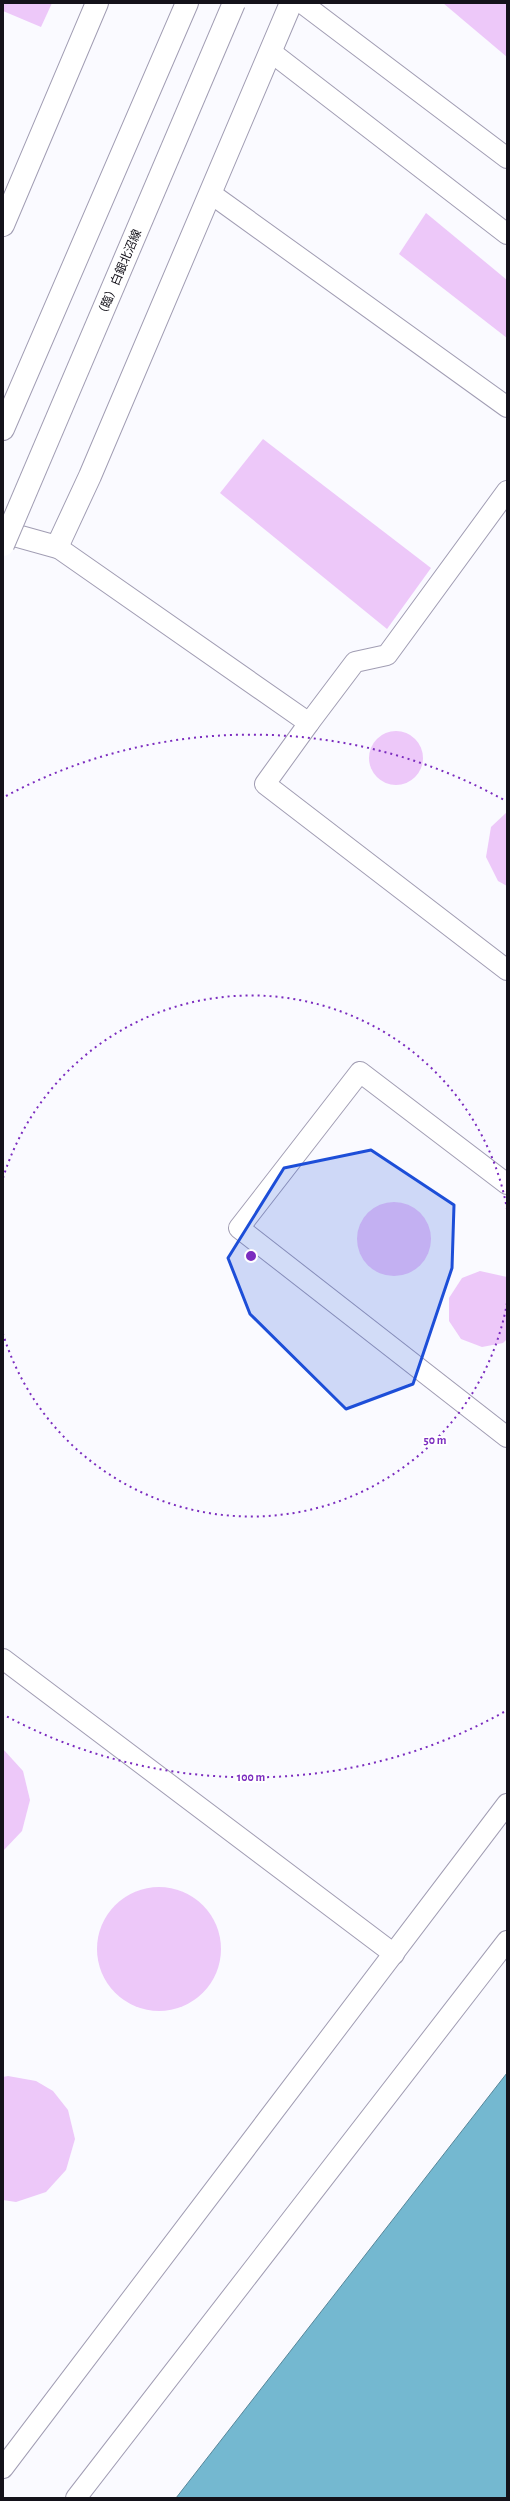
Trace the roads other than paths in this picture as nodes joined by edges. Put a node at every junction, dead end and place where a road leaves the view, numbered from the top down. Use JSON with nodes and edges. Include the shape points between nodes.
{"nodes":[{"id":1,"x":97,"y":3,"type":"edge"},
{"id":2,"x":187,"y":3,"type":"edge"},
{"id":3,"x":234,"y":3,"type":"edge"},
{"id":4,"x":291,"y":3,"type":"edge"},
{"id":5,"x":302,"y":3,"type":"edge"},
{"id":6,"x":271,"y":52,"type":"junction"},
{"id":7,"x":507,"y":158,"type":"edge"},
{"id":8,"x":210,"y":193,"type":"junction"},
{"id":9,"x":3,"y":224,"type":"edge"},
{"id":10,"x":507,"y":234,"type":"edge"},
{"id":11,"x":507,"y":407,"type":"edge"},
{"id":12,"x":3,"y":429,"type":"edge"},
{"id":13,"x":507,"y":491,"type":"edge"},
{"id":14,"x":3,"y":532,"type":"edge"},
{"id":15,"x":3,"y":545,"type":"edge"},
{"id":16,"x":58,"y":547,"type":"junction"},
{"id":17,"x":309,"y":723,"type":"junction"},
{"id":18,"x":507,"y":970,"type":"edge"},
{"id":19,"x":507,"y":1184,"type":"edge"},
{"id":20,"x":507,"y":1437,"type":"edge"},
{"id":21,"x":3,"y":1659,"type":"edge"},
{"id":22,"x":507,"y":1804,"type":"edge"},
{"id":23,"x":507,"y":1941,"type":"edge"},
{"id":24,"x":394,"y":1954,"type":"junction"},
{"id":25,"x":3,"y":2468,"type":"edge"},
{"id":26,"x":76,"y":2498,"type":"edge"}],
"edges":[{"from":1,"to":9,"type":"street"},
{"from":2,"to":12,"type":"street"},
{"from":3,"to":15,"type":"street","name":"（臨）白銀北沼線","bridge":true},
{"from":4,"to":6,"type":"street"},
{"from":5,"to":7,"type":"lane"},
{"from":6,"to":8,"type":"street"},
{"from":6,"to":10,"type":"lane"},
{"from":8,"to":11,"type":"lane"},
{"from":8,"to":16,"type":"street"},
{"from":13,"to":17,"type":"lane","via":[[387,655],[355,662]]},
{"from":14,"to":16,"type":"street"},
{"from":16,"to":17,"type":"lane"},
{"from":17,"to":18,"type":"lane","via":[[265,784]]},
{"from":19,"to":20,"type":"lane","via":[[360,1072],[239,1228]]},
{"from":21,"to":24,"type":"lane"},
{"from":22,"to":24,"type":"lane"},
{"from":23,"to":26,"type":"lane"},
{"from":24,"to":25,"type":"lane"}]}
